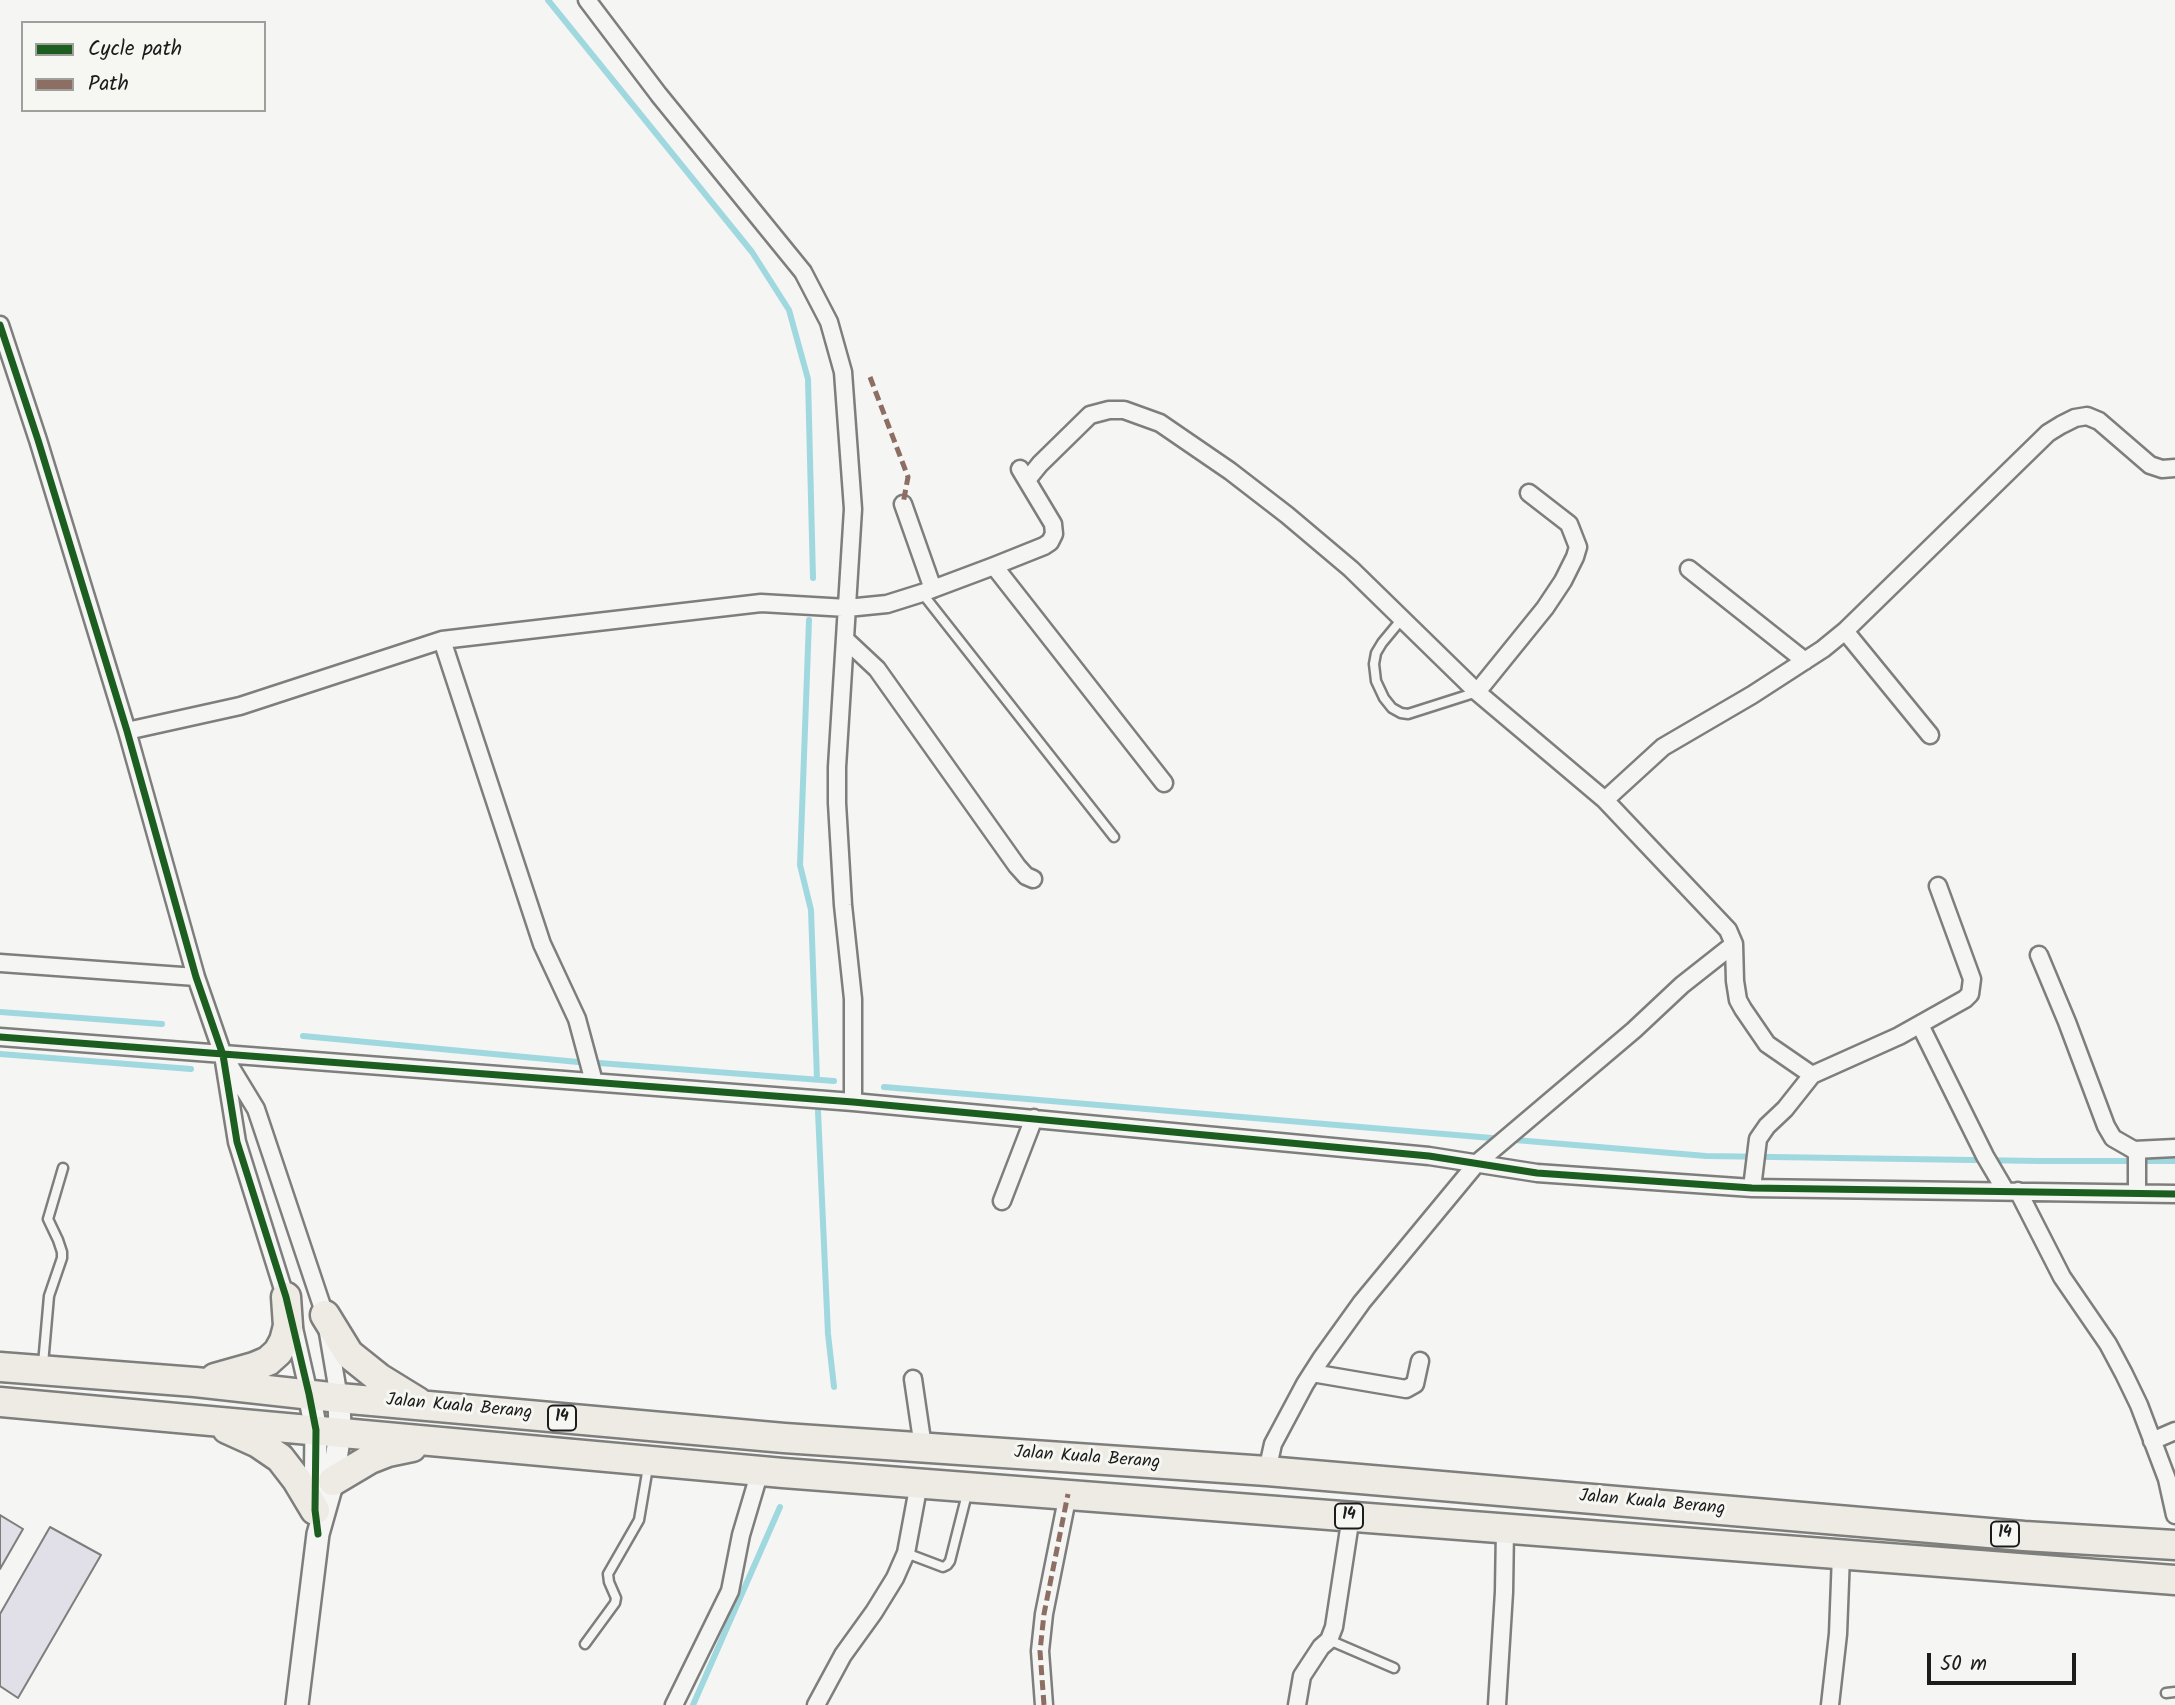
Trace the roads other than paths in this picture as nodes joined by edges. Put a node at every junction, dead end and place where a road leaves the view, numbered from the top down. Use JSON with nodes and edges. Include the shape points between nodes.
{"nodes":[{"id":1,"x":587,"y":0,"type":"edge"},
{"id":2,"x":0,"y":325,"type":"edge"},
{"id":3,"x":2175,"y":468,"type":"edge"},
{"id":4,"x":1529,"y":494,"type":"dead end"},
{"id":5,"x":903,"y":504,"type":"dead end"},
{"id":6,"x":994,"y":566,"type":"junction"},
{"id":7,"x":1689,"y":569,"type":"dead end"},
{"id":8,"x":927,"y":591,"type":"junction"},
{"id":9,"x":847,"y":608,"type":"junction"},
{"id":10,"x":1401,"y":620,"type":"junction"},
{"id":11,"x":1846,"y":631,"type":"junction"},
{"id":12,"x":442,"y":640,"type":"junction"},
{"id":13,"x":846,"y":640,"type":"junction"},
{"id":14,"x":1805,"y":661,"type":"junction"},
{"id":15,"x":1477,"y":692,"type":"junction"},
{"id":16,"x":127,"y":731,"type":"junction"},
{"id":17,"x":1930,"y":735,"type":"dead end"},
{"id":18,"x":1164,"y":783,"type":"dead end"},
{"id":19,"x":1605,"y":800,"type":"junction"},
{"id":20,"x":1114,"y":837,"type":"dead end"},
{"id":21,"x":1033,"y":879,"type":"dead end"},
{"id":22,"x":1938,"y":886,"type":"dead end"},
{"id":23,"x":1734,"y":944,"type":"junction"},
{"id":24,"x":2039,"y":955,"type":"dead end"},
{"id":25,"x":0,"y":963,"type":"edge"},
{"id":26,"x":196,"y":977,"type":"junction"},
{"id":27,"x":1920,"y":1025,"type":"junction"},
{"id":28,"x":0,"y":1037,"type":"edge"},
{"id":29,"x":223,"y":1055,"type":"junction"},
{"id":30,"x":1812,"y":1075,"type":"junction"},
{"id":31,"x":594,"y":1082,"type":"junction"},
{"id":32,"x":853,"y":1102,"type":"junction"},
{"id":33,"x":1034,"y":1118,"type":"junction"},
{"id":34,"x":2175,"y":1148,"type":"edge"},
{"id":35,"x":2136,"y":1153,"type":"junction"},
{"id":36,"x":1482,"y":1159,"type":"junction"},
{"id":37,"x":63,"y":1168,"type":"dead end"},
{"id":38,"x":1752,"y":1182,"type":"junction"},
{"id":39,"x":2137,"y":1187,"type":"junction"},
{"id":40,"x":2012,"y":1191,"type":"junction"},
{"id":41,"x":2175,"y":1194,"type":"edge"},
{"id":42,"x":1003,"y":1201,"type":"dead end"},
{"id":43,"x":286,"y":1297,"type":"junction"},
{"id":44,"x":324,"y":1315,"type":"junction"},
{"id":45,"x":1420,"y":1361,"type":"dead end"},
{"id":46,"x":0,"y":1367,"type":"edge"},
{"id":47,"x":43,"y":1370,"type":"junction"},
{"id":48,"x":1312,"y":1373,"type":"junction"},
{"id":49,"x":913,"y":1379,"type":"dead end"},
{"id":50,"x":195,"y":1382,"type":"junction"},
{"id":51,"x":309,"y":1394,"type":"junction"},
{"id":52,"x":339,"y":1398,"type":"junction"},
{"id":53,"x":0,"y":1402,"type":"edge"},
{"id":54,"x":423,"y":1405,"type":"junction"},
{"id":55,"x":207,"y":1421,"type":"junction"},
{"id":56,"x":328,"y":1431,"type":"junction"},
{"id":57,"x":2175,"y":1431,"type":"edge"},
{"id":58,"x":2152,"y":1441,"type":"junction"},
{"id":59,"x":446,"y":1444,"type":"junction"},
{"id":60,"x":923,"y":1447,"type":"junction"},
{"id":61,"x":648,"y":1460,"type":"junction"},
{"id":62,"x":760,"y":1471,"type":"junction"},
{"id":63,"x":1267,"y":1471,"type":"junction"},
{"id":64,"x":333,"y":1481,"type":"junction"},
{"id":65,"x":919,"y":1483,"type":"junction"},
{"id":66,"x":969,"y":1487,"type":"junction"},
{"id":67,"x":1068,"y":1494,"type":"junction"},
{"id":68,"x":2175,"y":1515,"type":"edge"},
{"id":69,"x":1351,"y":1516,"type":"junction"},
{"id":70,"x":1836,"y":1519,"type":"junction"},
{"id":71,"x":316,"y":1522,"type":"junction"},
{"id":72,"x":1504,"y":1529,"type":"junction"},
{"id":73,"x":2175,"y":1545,"type":"edge"},
{"id":74,"x":906,"y":1553,"type":"junction"},
{"id":75,"x":1841,"y":1555,"type":"junction"},
{"id":76,"x":1877,"y":1557,"type":"junction"},
{"id":77,"x":2175,"y":1580,"type":"edge"},
{"id":78,"x":1329,"y":1640,"type":"junction"},
{"id":79,"x":585,"y":1644,"type":"dead end"},
{"id":80,"x":1394,"y":1668,"type":"dead end"},
{"id":81,"x":297,"y":1705,"type":"edge"},
{"id":82,"x":674,"y":1705,"type":"edge"},
{"id":83,"x":816,"y":1705,"type":"edge"},
{"id":84,"x":1044,"y":1705,"type":"edge"},
{"id":85,"x":1297,"y":1705,"type":"edge"},
{"id":86,"x":1497,"y":1705,"type":"edge"},
{"id":87,"x":1830,"y":1705,"type":"edge"}],
"edges":[{"from":1,"to":9,"type":"street","via":[[803,272],[829,322],[843,372],[853,509]]},
{"from":2,"to":16,"type":"street"},
{"from":3,"to":11,"type":"street","via":[[2150,465],[2099,421],[2087,416],[2068,421],[2048,433]]},
{"from":4,"to":15,"type":"street","via":[[1569,524],[1578,547],[1545,608]]},
{"from":5,"to":8,"type":"street"},
{"from":6,"to":8,"type":"street"},
{"from":6,"to":10,"type":"street","via":[[1044,547],[1054,534],[1049,516],[1023,475],[1090,415],[1124,410],[1160,423],[1230,471],[1351,569]]},
{"from":6,"to":18,"type":"street"},
{"from":7,"to":14,"type":"street"},
{"from":8,"to":9,"type":"street","via":[[887,604]]},
{"from":8,"to":20,"type":"lane"},
{"from":9,"to":12,"type":"street","via":[[761,603]]},
{"from":9,"to":13,"type":"street"},
{"from":10,"to":15,"type":"street"},
{"from":10,"to":15,"type":"lane","via":[[1382,643],[1374,664],[1376,681],[1392,708],[1408,714]]},
{"from":11,"to":14,"type":"street"},
{"from":11,"to":17,"type":"street"},
{"from":12,"to":16,"type":"street","via":[[240,706]]},
{"from":12,"to":31,"type":"street","via":[[542,944],[577,1019]]},
{"from":13,"to":21,"type":"street","via":[[877,669],[1017,866]]},
{"from":13,"to":32,"type":"street","via":[[837,803],[852,999]]},
{"from":14,"to":19,"type":"street","via":[[1663,747]]},
{"from":15,"to":19,"type":"street"},
{"from":16,"to":26,"type":"street"},
{"from":19,"to":23,"type":"street","via":[[1717,916]]},
{"from":22,"to":27,"type":"street","via":[[1972,989],[1965,999]]},
{"from":23,"to":30,"type":"street","via":[[1735,981],[1742,1009],[1767,1044]]},
{"from":23,"to":36,"type":"street"},
{"from":24,"to":35,"type":"street","via":[[2106,1126],[2113,1138]]},
{"from":25,"to":26,"type":"street"},
{"from":26,"to":29,"type":"street"},
{"from":27,"to":30,"type":"street"},
{"from":27,"to":40,"type":"street","via":[[1985,1156]]},
{"from":28,"to":29,"type":"street"},
{"from":29,"to":31,"type":"street"},
{"from":29,"to":43,"type":"street","via":[[237,1142]]},
{"from":29,"to":44,"type":"street","via":[[256,1109]]},
{"from":30,"to":38,"type":"street","via":[[1758,1139]]},
{"from":31,"to":32,"type":"street"},
{"from":32,"to":33,"type":"street"},
{"from":33,"to":36,"type":"street"},
{"from":33,"to":42,"type":"street"},
{"from":34,"to":35,"type":"street"},
{"from":35,"to":39,"type":"street"},
{"from":36,"to":38,"type":"street","via":[[1537,1173]]},
{"from":36,"to":48,"type":"street","via":[[1362,1302]]},
{"from":37,"to":47,"type":"lane","via":[[48,1219],[62,1258],[49,1296]]},
{"from":38,"to":40,"type":"street"},
{"from":39,"to":40,"type":"street"},
{"from":39,"to":41,"type":"street"},
{"from":40,"to":58,"type":"street","via":[[2113,1354]]},
{"from":43,"to":50,"type":"highway","via":[[288,1326],[278,1352],[235,1374]]},
{"from":43,"to":51,"type":"street"},
{"from":44,"to":52,"type":"street"},
{"from":44,"to":54,"type":"highway","via":[[349,1354]]},
{"from":45,"to":48,"type":"street","via":[[1415,1384],[1406,1389]]},
{"from":46,"to":47,"type":"highway","name":"Jalan Kuala Berang","number":"14"},
{"from":47,"to":50,"type":"highway","name":"Jalan Kuala Berang","number":"14"},
{"from":48,"to":63,"type":"street","via":[[1273,1444]]},
{"from":49,"to":60,"type":"street"},
{"from":50,"to":51,"type":"highway","name":"Jalan Kuala Berang","number":"14"},
{"from":51,"to":52,"type":"highway","name":"Jalan Kuala Berang","number":"14"},
{"from":51,"to":56,"type":"street"},
{"from":52,"to":54,"type":"highway","name":"Jalan Kuala Berang","number":"14"},
{"from":52,"to":56,"type":"street"},
{"from":53,"to":55,"type":"highway","name":"Jalan Kuala Berang","number":"14"},
{"from":54,"to":60,"type":"highway","name":"Jalan Kuala Berang","number":"14"},
{"from":55,"to":56,"type":"highway","name":"Jalan Kuala Berang","number":"14"},
{"from":55,"to":71,"type":"highway","via":[[280,1458],[298,1479]]},
{"from":56,"to":59,"type":"highway","name":"Jalan Kuala Berang","number":"14"},
{"from":56,"to":64,"type":"street"},
{"from":56,"to":71,"type":"street"},
{"from":57,"to":58,"type":"street"},
{"from":58,"to":68,"type":"street"},
{"from":59,"to":61,"type":"highway","name":"Jalan Kuala Berang","number":"14"},
{"from":59,"to":64,"type":"highway","via":[[388,1452]]},
{"from":60,"to":63,"type":"highway","name":"Jalan Kuala Berang","number":"14"},
{"from":61,"to":62,"type":"highway","name":"Jalan Kuala Berang","number":"14"},
{"from":61,"to":79,"type":"lane","via":[[639,1520],[608,1574],[615,1604]]},
{"from":62,"to":65,"type":"highway","name":"Jalan Kuala Berang","number":"14"},
{"from":62,"to":82,"type":"street","via":[[730,1591]]},
{"from":63,"to":70,"type":"highway","name":"Jalan Kuala Berang","number":"14"},
{"from":64,"to":71,"type":"street"},
{"from":65,"to":66,"type":"highway","name":"Jalan Kuala Berang","number":"14"},
{"from":65,"to":74,"type":"street"},
{"from":66,"to":67,"type":"highway","name":"Jalan Kuala Berang","number":"14"},
{"from":66,"to":74,"type":"lane","via":[[950,1562],[943,1567]]},
{"from":67,"to":69,"type":"highway","name":"Jalan Kuala Berang","number":"14"},
{"from":67,"to":84,"type":"street","via":[[1044,1614],[1040,1651]]},
{"from":69,"to":72,"type":"highway","name":"Jalan Kuala Berang","number":"14"},
{"from":69,"to":78,"type":"street"},
{"from":70,"to":73,"type":"highway","name":"Jalan Kuala Berang","number":"14"},
{"from":70,"to":76,"type":"highway","via":[[1869,1536]]},
{"from":71,"to":81,"type":"street"},
{"from":72,"to":75,"type":"highway","name":"Jalan Kuala Berang","number":"14"},
{"from":72,"to":86,"type":"street"},
{"from":74,"to":83,"type":"street"},
{"from":75,"to":76,"type":"highway","name":"Jalan Kuala Berang","number":"14"},
{"from":75,"to":87,"type":"street","via":[[1839,1633]]},
{"from":76,"to":77,"type":"highway","name":"Jalan Kuala Berang","number":"14"},
{"from":78,"to":80,"type":"lane"},
{"from":78,"to":85,"type":"street","via":[[1302,1676]]}]}
